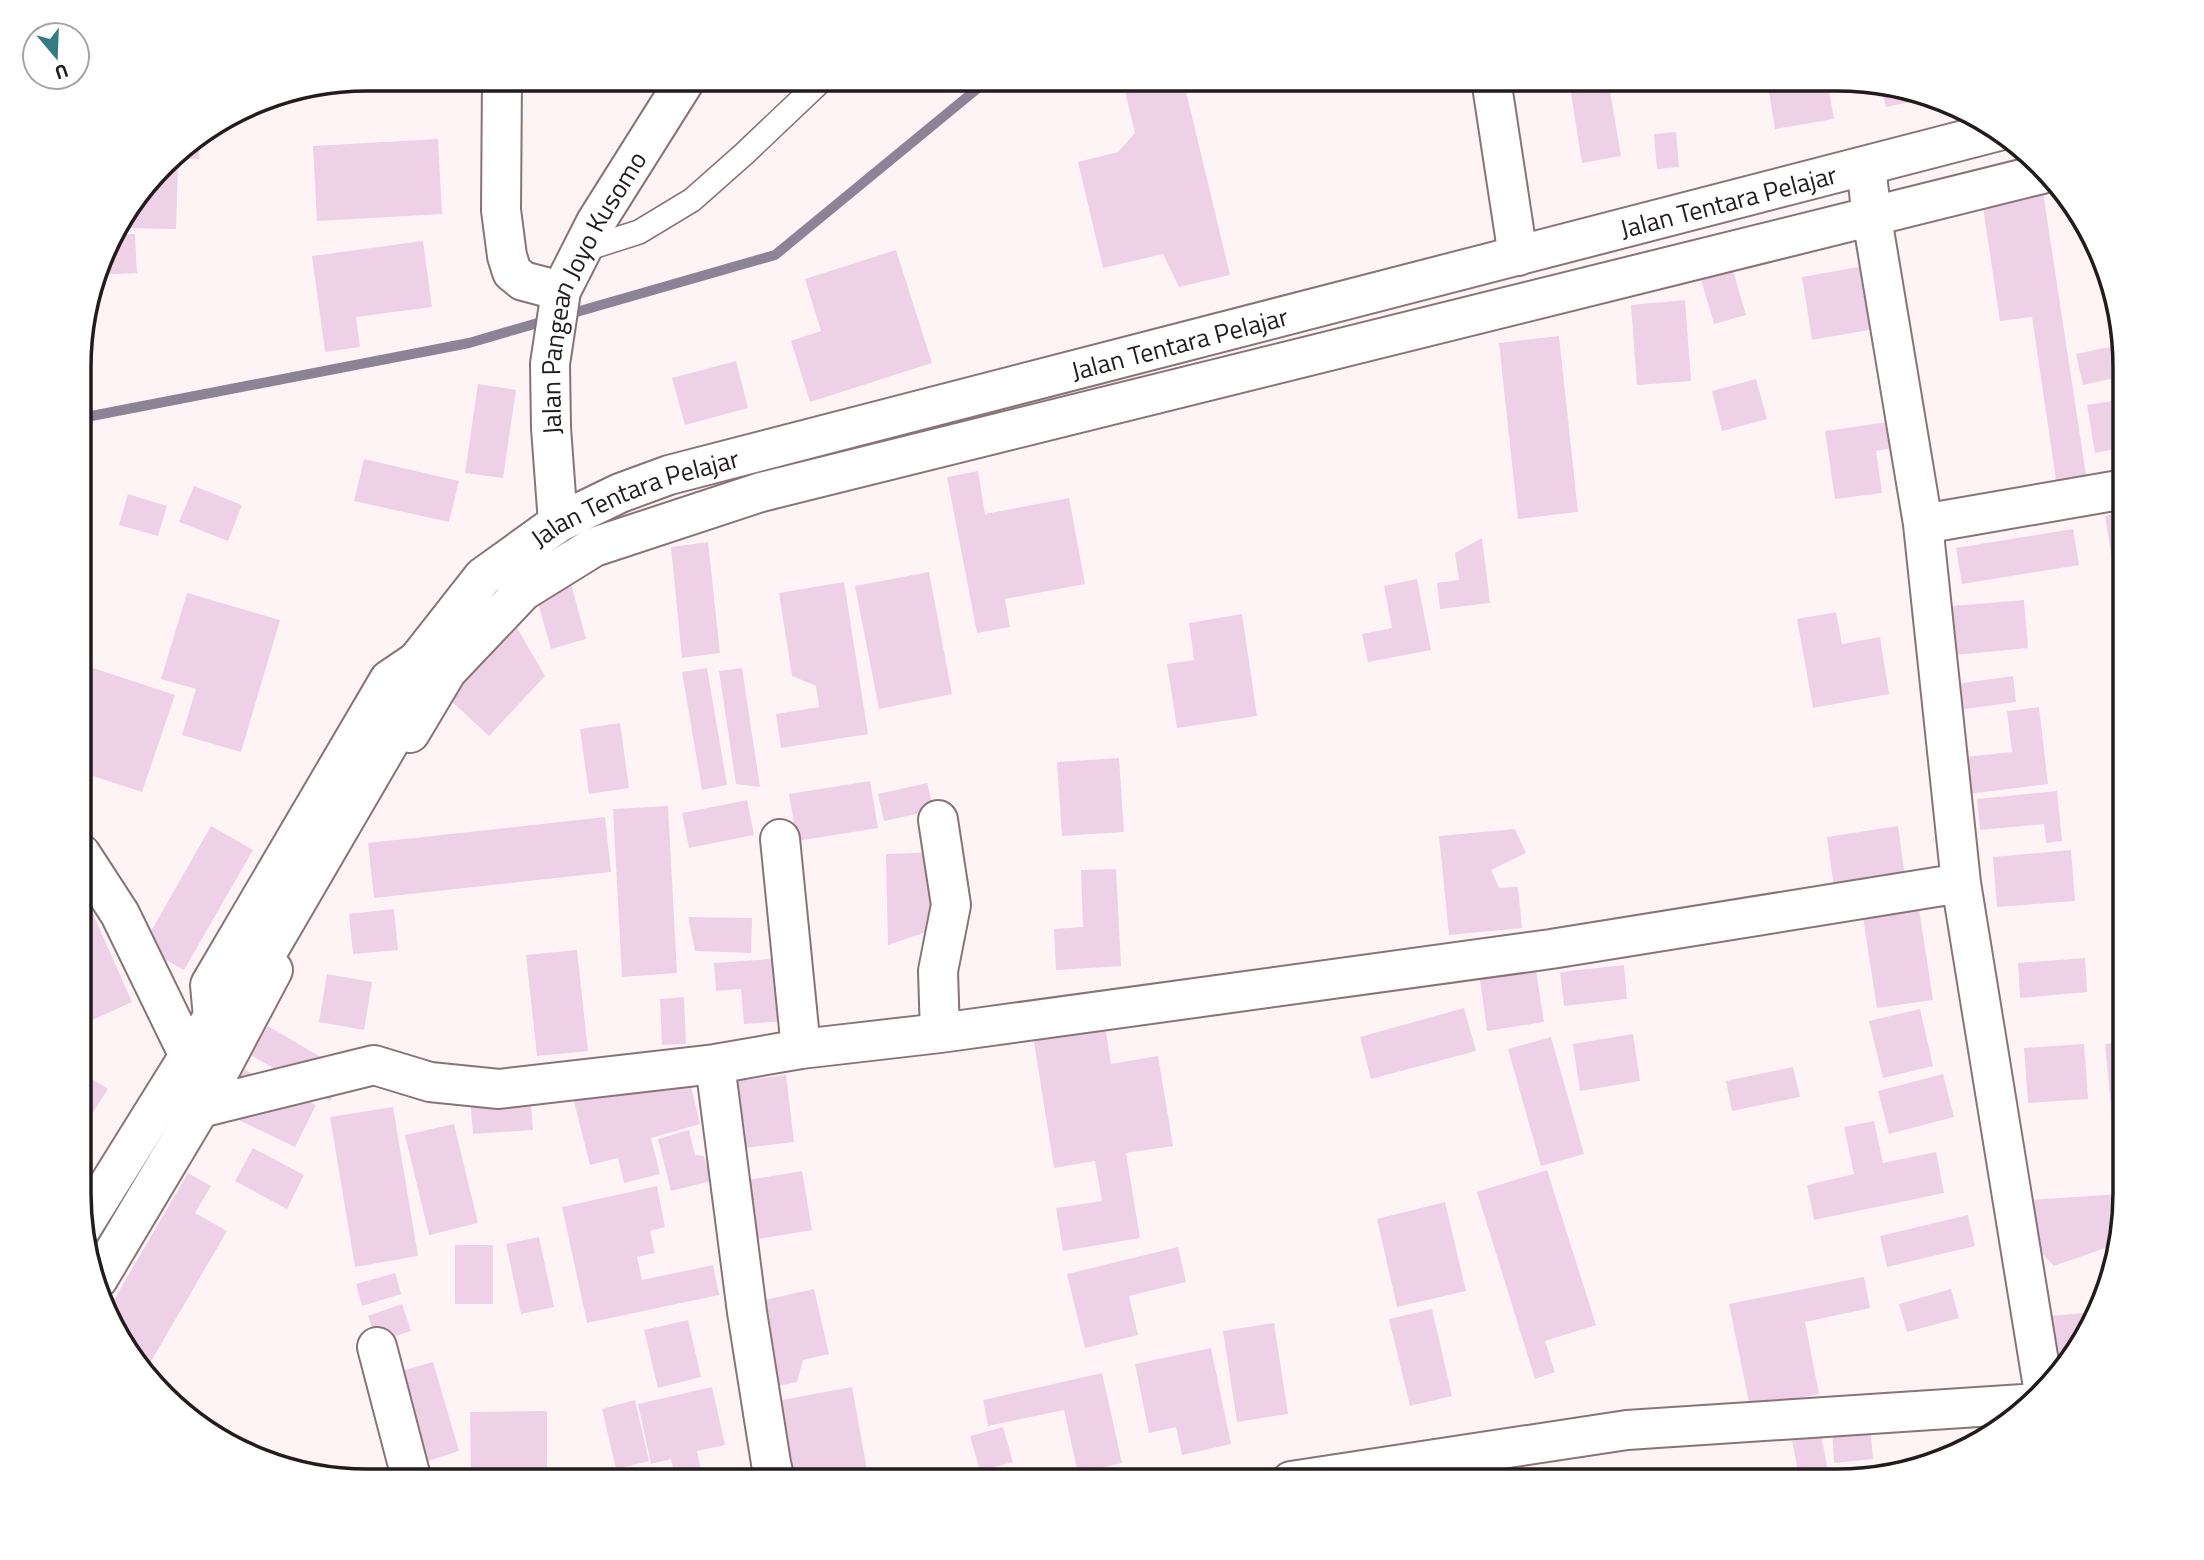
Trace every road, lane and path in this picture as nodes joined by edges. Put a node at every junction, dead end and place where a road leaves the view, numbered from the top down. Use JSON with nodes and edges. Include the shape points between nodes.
{"nodes":[{"id":1,"x":502,"y":91,"type":"edge"},
{"id":2,"x":678,"y":91,"type":"edge"},
{"id":3,"x":810,"y":91,"type":"edge"},
{"id":4,"x":1493,"y":91,"type":"edge"},
{"id":5,"x":1986,"y":134,"type":"edge"},
{"id":6,"x":1866,"y":166,"type":"junction"},
{"id":7,"x":2036,"y":176,"type":"edge"},
{"id":8,"x":1872,"y":218,"type":"junction"},
{"id":9,"x":583,"y":250,"type":"junction"},
{"id":10,"x":1518,"y":257,"type":"junction"},
{"id":11,"x":561,"y":291,"type":"junction"},
{"id":12,"x":2113,"y":491,"type":"edge"},
{"id":13,"x":558,"y":523,"type":"junction"},
{"id":14,"x":1923,"y":524,"type":"junction"},
{"id":15,"x":938,"y":820,"type":"dead end"},
{"id":16,"x":780,"y":839,"type":"dead end"},
{"id":17,"x":91,"y":869,"type":"edge"},
{"id":18,"x":1961,"y":883,"type":"junction"},
{"id":19,"x":940,"y":1033,"type":"junction"},
{"id":20,"x":801,"y":1049,"type":"junction"},
{"id":21,"x":189,"y":1056,"type":"junction"},
{"id":22,"x":715,"y":1064,"type":"junction"},
{"id":23,"x":200,"y":1108,"type":"junction"},
{"id":24,"x":92,"y":1211,"type":"edge"},
{"id":25,"x":102,"y":1271,"type":"edge"},
{"id":26,"x":377,"y":1347,"type":"dead end"},
{"id":27,"x":2042,"y":1378,"type":"edge"},
{"id":28,"x":2015,"y":1404,"type":"edge"},
{"id":29,"x":409,"y":1469,"type":"edge"},
{"id":30,"x":772,"y":1469,"type":"edge"},
{"id":31,"x":1403,"y":1469,"type":"edge"}],
"edges":[{"from":1,"to":11,"type":"street","via":[[500,210],[507,256],[512,272],[523,281]]},
{"from":2,"to":9,"type":"street","name":"Jalan Pangean Joyo Kusomo"},
{"from":3,"to":9,"type":"lane","via":[[692,200],[639,232]]},
{"from":4,"to":10,"type":"street"},
{"from":5,"to":6,"type":"street","name":"Jalan Tentara Pelajar"},
{"from":6,"to":8,"type":"street"},
{"from":6,"to":10,"type":"street","name":"Jalan Tentara Pelajar"},
{"from":7,"to":8,"type":"street"},
{"from":8,"to":14,"type":"street"},
{"from":8,"to":23,"type":"street","via":[[761,492],[594,547],[523,591],[447,671],[292,934]]},
{"from":9,"to":11,"type":"street","name":"Jalan Pangean Joyo Kusomo"},
{"from":10,"to":13,"type":"street","name":"Jalan Tentara Pelajar","via":[[669,475]]},
{"from":11,"to":13,"type":"street","name":"Jalan Pangean Joyo Kusomo","via":[[551,364]]},
{"from":12,"to":14,"type":"street"},
{"from":13,"to":21,"type":"street","name":"Jalan Tentara Pelajar","via":[[482,578],[417,660],[418,695],[240,999],[213,1017]]},
{"from":14,"to":18,"type":"street"},
{"from":15,"to":19,"type":"street","via":[[951,905],[938,971]]},
{"from":16,"to":20,"type":"street"},
{"from":17,"to":21,"type":"street","via":[[120,914]]},
{"from":18,"to":19,"type":"street","via":[[1551,949]]},
{"from":18,"to":27,"type":"street"},
{"from":19,"to":20,"type":"street"},
{"from":20,"to":22,"type":"street"},
{"from":21,"to":24,"type":"street","name":"Jalan Tentara Pelajar"},
{"from":22,"to":23,"type":"street","via":[[499,1089],[430,1082],[374,1065]]},
{"from":22,"to":30,"type":"street"},
{"from":23,"to":25,"type":"street"},
{"from":26,"to":29,"type":"street"},
{"from":28,"to":31,"type":"street","via":[[1627,1430]]}]}
